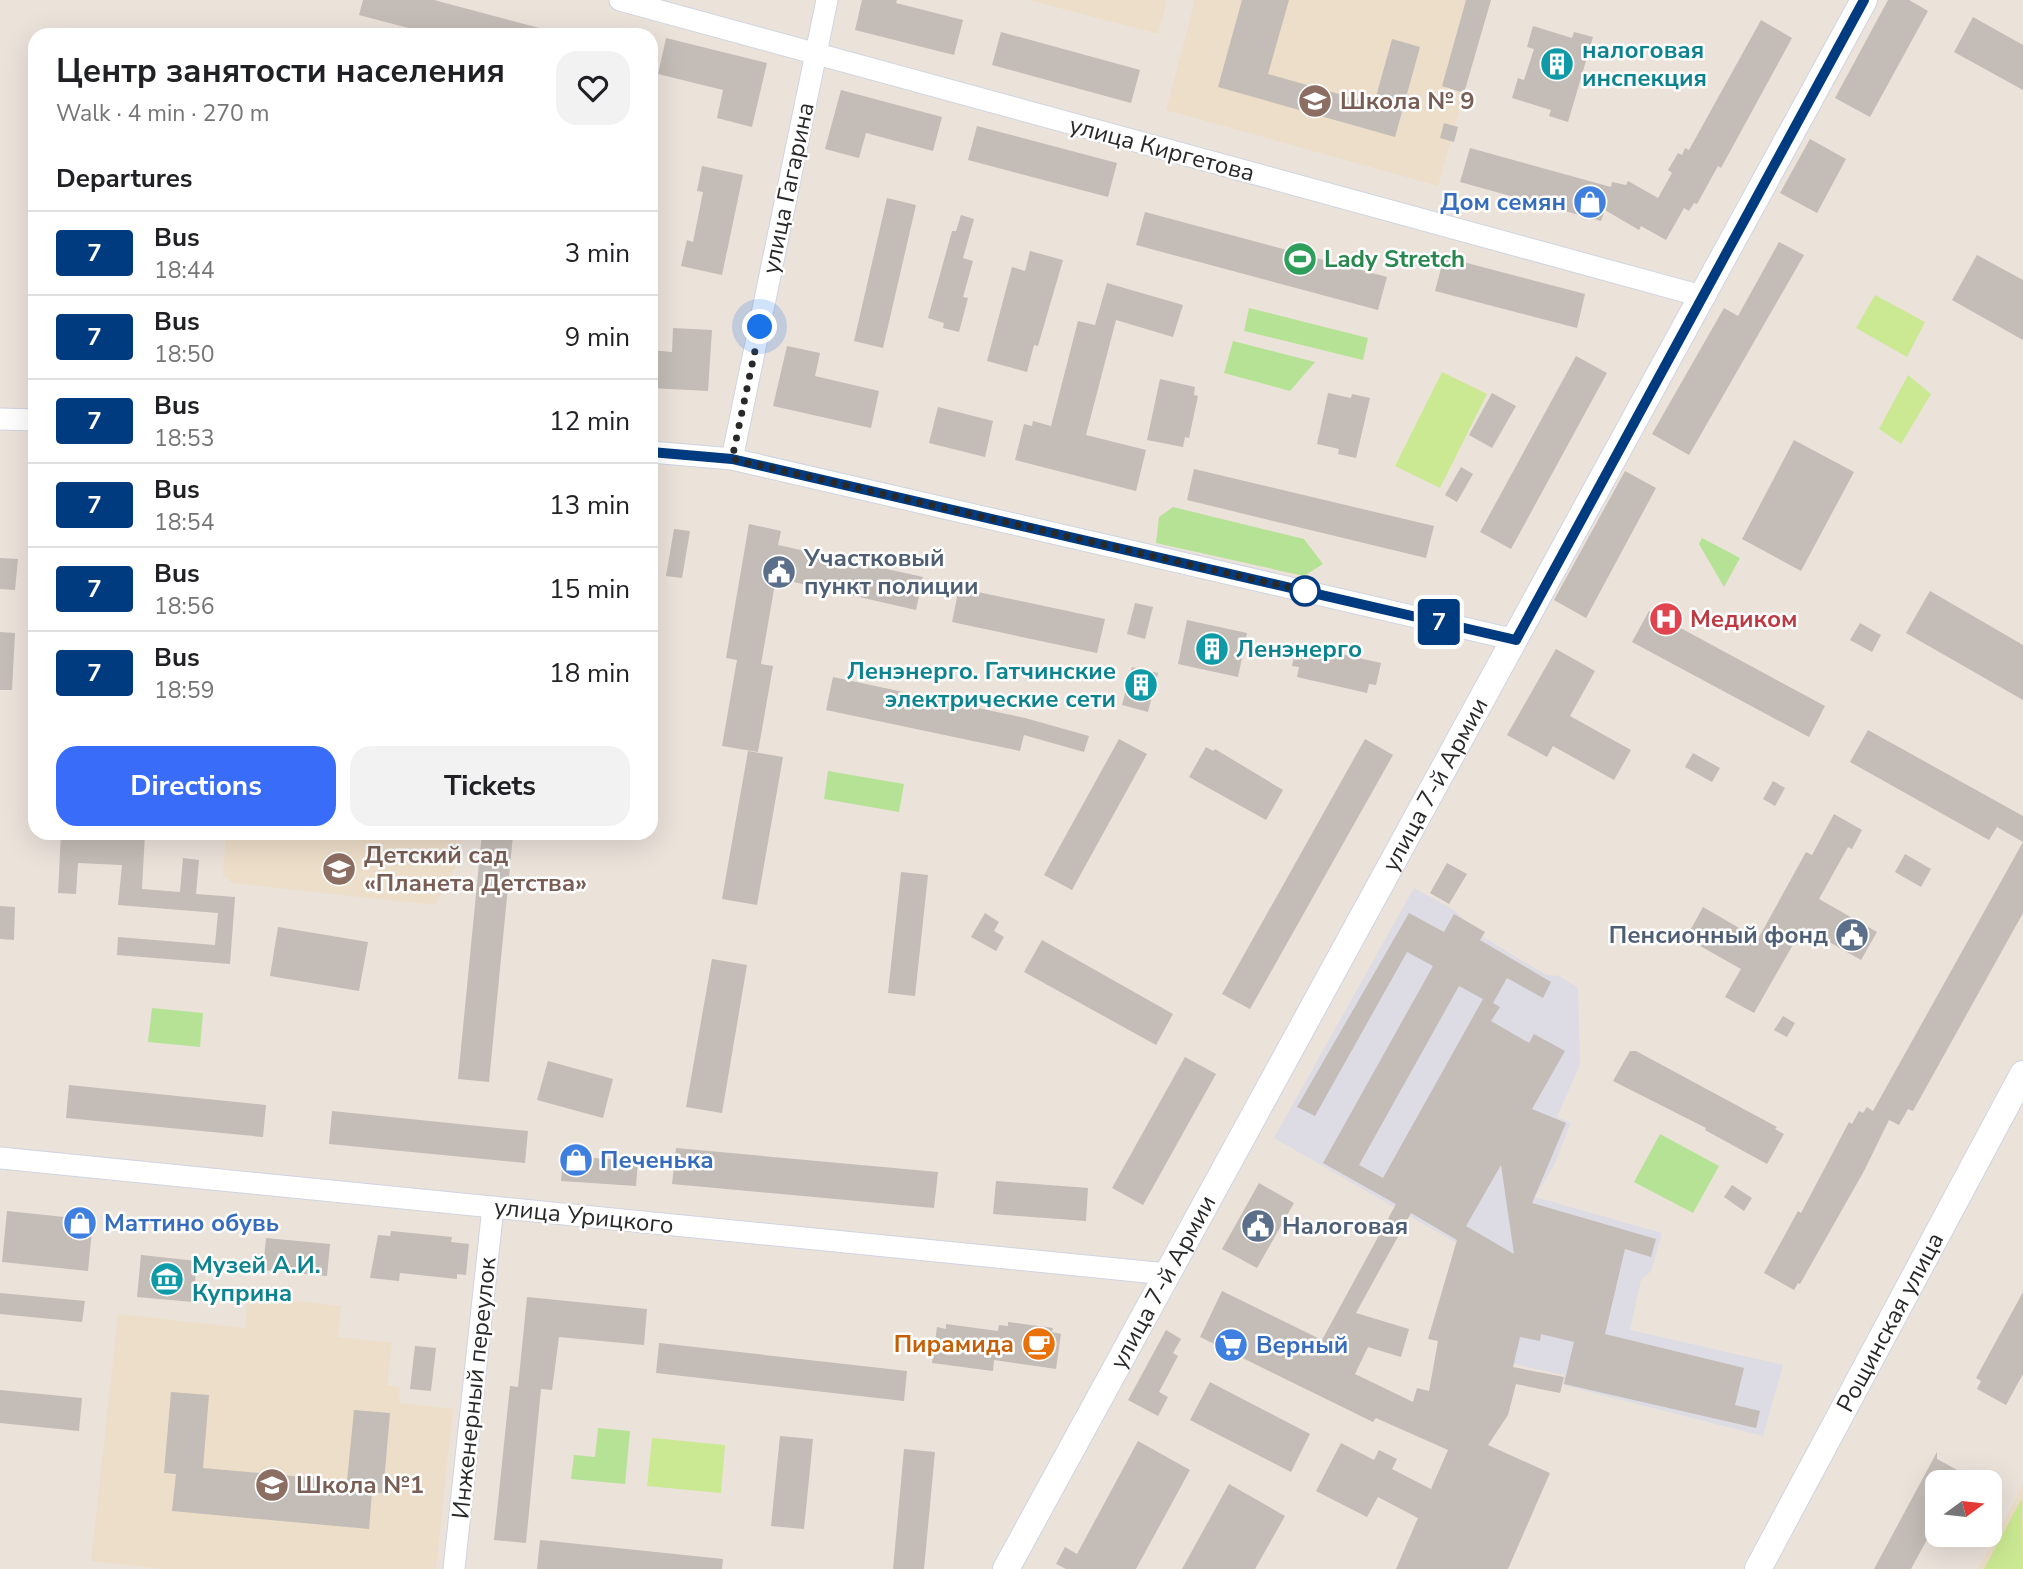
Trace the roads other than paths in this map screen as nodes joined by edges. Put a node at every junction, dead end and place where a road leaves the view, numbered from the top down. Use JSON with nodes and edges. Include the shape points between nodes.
{"nodes":[{"id":1,"x":620,"y":0,"type":"edge"},
{"id":2,"x":827,"y":0,"type":"edge"},
{"id":3,"x":1864,"y":0,"type":"edge"},
{"id":4,"x":816,"y":54,"type":"junction"},
{"id":5,"x":1705,"y":297,"type":"junction"},
{"id":6,"x":0,"y":419,"type":"edge"},
{"id":7,"x":28,"y":420,"type":"edge"},
{"id":8,"x":658,"y":453,"type":"edge"},
{"id":9,"x":732,"y":459,"type":"junction"},
{"id":10,"x":1516,"y":640,"type":"junction"},
{"id":11,"x":2023,"y":1074,"type":"edge"},
{"id":12,"x":0,"y":1157,"type":"edge"},
{"id":13,"x":493,"y":1207,"type":"junction"},
{"id":14,"x":1167,"y":1274,"type":"junction"},
{"id":15,"x":454,"y":1569,"type":"edge"},
{"id":16,"x":1006,"y":1569,"type":"edge"},
{"id":17,"x":1758,"y":1569,"type":"edge"}],
"edges":[{"from":1,"to":4,"type":"street","name":"улица Киргетова"},
{"from":2,"to":4,"type":"street","name":"улица Гагарина"},
{"from":3,"to":5,"type":"street","name":"улица 7-й Армии"},
{"from":4,"to":5,"type":"street","name":"улица Киргетова"},
{"from":4,"to":9,"type":"street","name":"улица Гагарина"},
{"from":5,"to":10,"type":"street","name":"улица 7-й Армии"},
{"from":6,"to":7,"type":"street"},
{"from":8,"to":9,"type":"street"},
{"from":9,"to":10,"type":"street"},
{"from":10,"to":14,"type":"street","name":"улица 7-й Армии"},
{"from":11,"to":17,"type":"street","name":"Рощинская улица"},
{"from":12,"to":13,"type":"street","name":"улица Урицкого"},
{"from":13,"to":14,"type":"street","name":"улица Урицкого"},
{"from":13,"to":15,"type":"street","name":"Инженерный переулок"},
{"from":14,"to":16,"type":"street","name":"улица 7-й Армии"}]}
